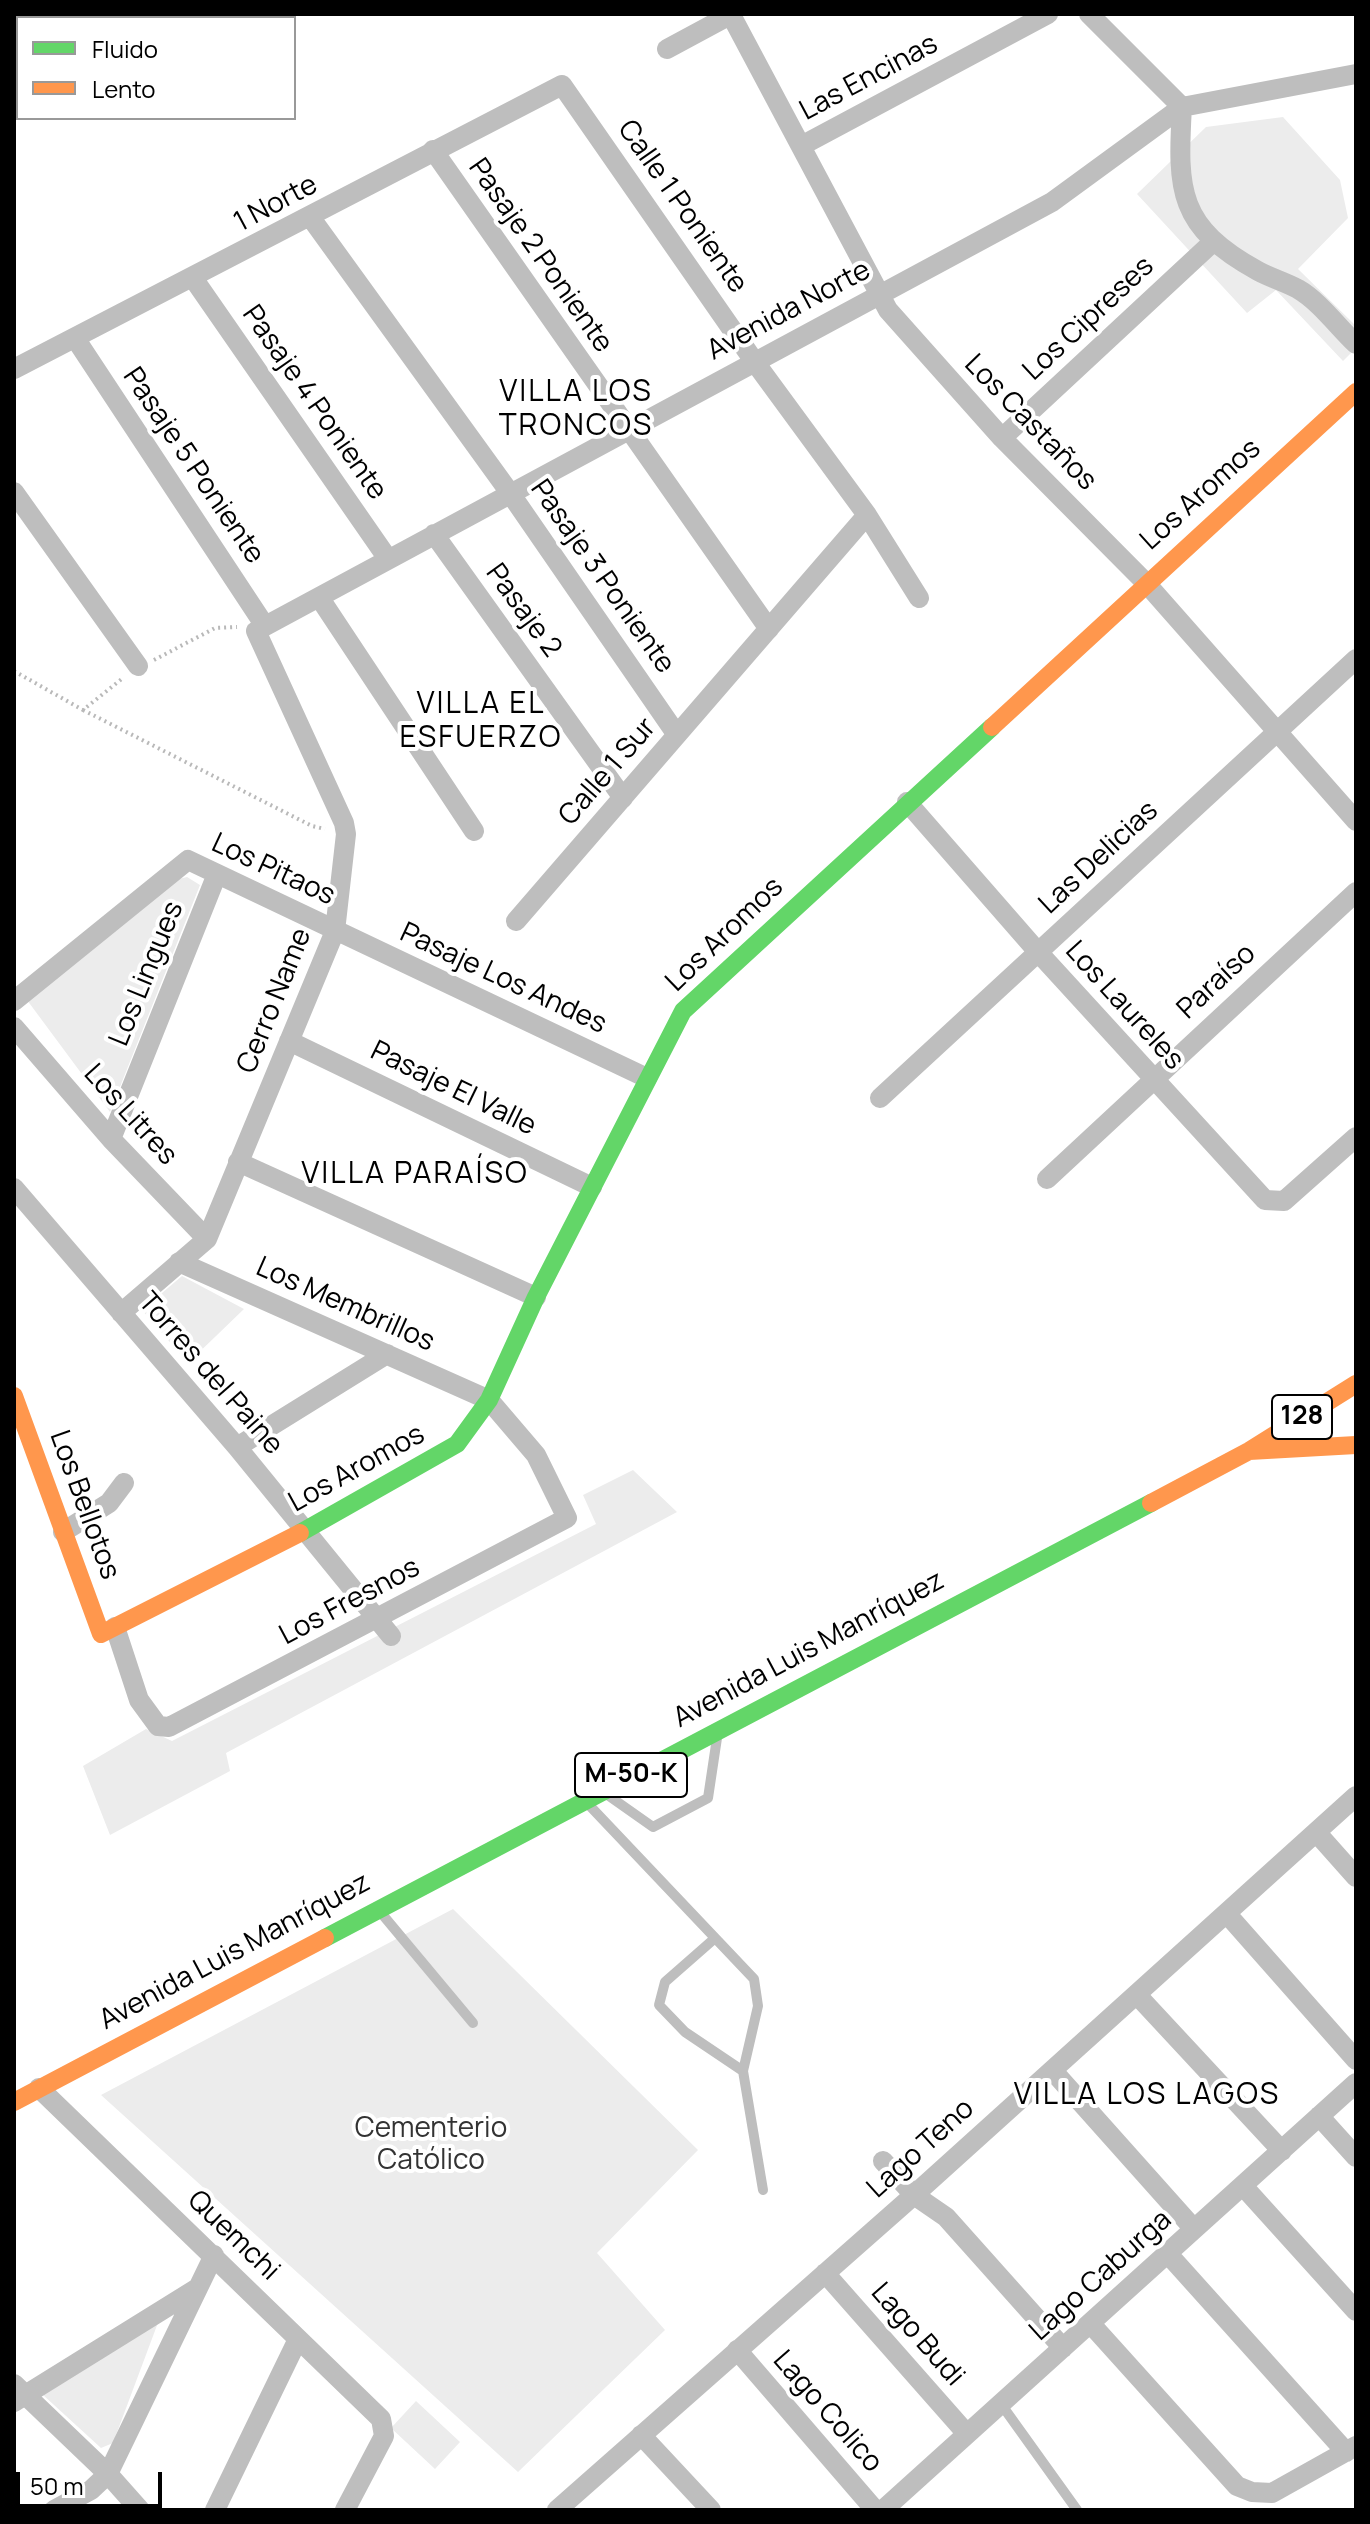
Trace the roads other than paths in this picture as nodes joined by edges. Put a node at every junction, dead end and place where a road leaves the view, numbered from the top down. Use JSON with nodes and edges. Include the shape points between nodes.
{"nodes":[{"id":1,"x":732,"y":14,"type":"edge"},
{"id":2,"x":1048,"y":14,"type":"edge"},
{"id":3,"x":1089,"y":14,"type":"edge"},
{"id":4,"x":667,"y":49,"type":"dead end"},
{"id":5,"x":1356,"y":74,"type":"edge"},
{"id":6,"x":562,"y":85,"type":"joint"},
{"id":7,"x":1182,"y":107,"type":"junction"},
{"id":8,"x":801,"y":146,"type":"junction"},
{"id":9,"x":433,"y":150,"type":"junction"},
{"id":10,"x":311,"y":218,"type":"junction"},
{"id":11,"x":1214,"y":241,"type":"junction"},
{"id":12,"x":193,"y":278,"type":"junction"},
{"id":13,"x":879,"y":294,"type":"junction"},
{"id":14,"x":75,"y":338,"type":"junction"},
{"id":15,"x":1356,"y":344,"type":"edge"},
{"id":16,"x":754,"y":361,"type":"junction"},
{"id":17,"x":14,"y":369,"type":"edge"},
{"id":18,"x":1356,"y":392,"type":"edge"},
{"id":19,"x":626,"y":430,"type":"junction"},
{"id":20,"x":1002,"y":438,"type":"junction"},
{"id":21,"x":14,"y":492,"type":"edge"},
{"id":22,"x":510,"y":493,"type":"junction"},
{"id":23,"x":867,"y":515,"type":"junction"},
{"id":24,"x":434,"y":534,"type":"junction"},
{"id":25,"x":388,"y":559,"type":"junction"},
{"id":26,"x":1146,"y":583,"type":"junction"},
{"id":27,"x":319,"y":597,"type":"junction"},
{"id":28,"x":919,"y":598,"type":"dead end"},
{"id":29,"x":260,"y":628,"type":"junction"},
{"id":30,"x":769,"y":629,"type":"junction"},
{"id":31,"x":1356,"y":659,"type":"edge"},
{"id":32,"x":138,"y":666,"type":"dead end"},
{"id":33,"x":1276,"y":732,"type":"junction"},
{"id":34,"x":677,"y":735,"type":"junction"},
{"id":35,"x":623,"y":798,"type":"junction"},
{"id":36,"x":907,"y":802,"type":"junction"},
{"id":37,"x":1356,"y":821,"type":"edge"},
{"id":38,"x":474,"y":831,"type":"dead end"},
{"id":39,"x":217,"y":874,"type":"junction"},
{"id":40,"x":1356,"y":892,"type":"edge"},
{"id":41,"x":516,"y":921,"type":"dead end"},
{"id":42,"x":335,"y":931,"type":"junction"},
{"id":43,"x":1038,"y":952,"type":"junction"},
{"id":44,"x":14,"y":1001,"type":"edge"},
{"id":45,"x":14,"y":1027,"type":"edge"},
{"id":46,"x":289,"y":1041,"type":"junction"},
{"id":47,"x":647,"y":1078,"type":"junction"},
{"id":48,"x":1153,"y":1080,"type":"junction"},
{"id":49,"x":880,"y":1098,"type":"dead end"},
{"id":50,"x":1356,"y":1137,"type":"edge"},
{"id":51,"x":111,"y":1139,"type":"junction"},
{"id":52,"x":238,"y":1162,"type":"junction"},
{"id":53,"x":1047,"y":1179,"type":"dead end"},
{"id":54,"x":592,"y":1187,"type":"junction"},
{"id":55,"x":14,"y":1188,"type":"edge"},
{"id":56,"x":207,"y":1239,"type":"junction"},
{"id":57,"x":179,"y":1262,"type":"junction"},
{"id":58,"x":536,"y":1297,"type":"junction"},
{"id":59,"x":121,"y":1313,"type":"junction"},
{"id":60,"x":387,"y":1354,"type":"junction"},
{"id":61,"x":1356,"y":1384,"type":"edge"},
{"id":62,"x":14,"y":1396,"type":"edge"},
{"id":63,"x":489,"y":1400,"type":"junction"},
{"id":64,"x":1356,"y":1445,"type":"edge"},
{"id":65,"x":237,"y":1447,"type":"junction"},
{"id":66,"x":1249,"y":1451,"type":"junction"},
{"id":67,"x":124,"y":1483,"type":"dead end"},
{"id":68,"x":306,"y":1530,"type":"junction"},
{"id":69,"x":63,"y":1532,"type":"junction"},
{"id":70,"x":376,"y":1620,"type":"junction"},
{"id":71,"x":108,"y":1631,"type":"junction"},
{"id":72,"x":391,"y":1636,"type":"dead end"},
{"id":73,"x":158,"y":1726,"type":"joint"},
{"id":74,"x":718,"y":1729,"type":"junction"},
{"id":75,"x":592,"y":1795,"type":"junction"},
{"id":76,"x":1356,"y":1796,"type":"edge"},
{"id":77,"x":1316,"y":1832,"type":"junction"},
{"id":78,"x":1356,"y":1877,"type":"edge"},
{"id":79,"x":377,"y":1908,"type":"junction"},
{"id":80,"x":1227,"y":1914,"type":"junction"},
{"id":81,"x":714,"y":1939,"type":"junction"},
{"id":82,"x":1137,"y":1995,"type":"junction"},
{"id":83,"x":473,"y":2023,"type":"dead end"},
{"id":84,"x":1356,"y":2060,"type":"edge"},
{"id":85,"x":743,"y":2071,"type":"junction"},
{"id":86,"x":1053,"y":2071,"type":"junction"},
{"id":87,"x":1356,"y":2083,"type":"edge"},
{"id":88,"x":39,"y":2088,"type":"junction"},
{"id":89,"x":14,"y":2102,"type":"edge"},
{"id":90,"x":1319,"y":2116,"type":"junction"},
{"id":91,"x":1282,"y":2151,"type":"junction"},
{"id":92,"x":1356,"y":2157,"type":"edge"},
{"id":93,"x":883,"y":2161,"type":"dead end"},
{"id":94,"x":1243,"y":2186,"type":"junction"},
{"id":95,"x":763,"y":2190,"type":"dead end"},
{"id":96,"x":914,"y":2195,"type":"junction"},
{"id":97,"x":1194,"y":2229,"type":"junction"},
{"id":98,"x":1168,"y":2254,"type":"junction"},
{"id":99,"x":214,"y":2255,"type":"junction"},
{"id":100,"x":825,"y":2273,"type":"junction"},
{"id":101,"x":196,"y":2289,"type":"junction"},
{"id":102,"x":1356,"y":2311,"type":"edge"},
{"id":103,"x":1090,"y":2323,"type":"junction"},
{"id":104,"x":298,"y":2339,"type":"junction"},
{"id":105,"x":1063,"y":2348,"type":"junction"},
{"id":106,"x":737,"y":2350,"type":"junction"},
{"id":107,"x":18,"y":2394,"type":"edge"},
{"id":108,"x":1001,"y":2404,"type":"junction"},
{"id":109,"x":967,"y":2434,"type":"junction"},
{"id":110,"x":641,"y":2435,"type":"junction"},
{"id":111,"x":1351,"y":2449,"type":"edge"},
{"id":112,"x":108,"y":2474,"type":"junction"},
{"id":113,"x":54,"y":2510,"type":"edge"},
{"id":114,"x":140,"y":2510,"type":"edge"},
{"id":115,"x":215,"y":2510,"type":"edge"},
{"id":116,"x":345,"y":2510,"type":"edge"},
{"id":117,"x":557,"y":2510,"type":"edge"},
{"id":118,"x":711,"y":2510,"type":"edge"},
{"id":119,"x":875,"y":2510,"type":"edge"},
{"id":120,"x":883,"y":2510,"type":"edge"},
{"id":121,"x":1077,"y":2510,"type":"edge"}],
"edges":[{"from":1,"to":4,"type":"street"},
{"from":1,"to":8,"type":"street","name":"Los Castaños"},
{"from":2,"to":8,"type":"street","name":"Las Encinas"},
{"from":3,"to":7,"type":"street"},
{"from":5,"to":7,"type":"street","name":"Avenida Norte"},
{"from":6,"to":9,"type":"street","name":"1 Norte"},
{"from":6,"to":16,"type":"street","name":"Calle 1 Poniente"},
{"from":7,"to":11,"type":"street","via":[[1183,194],[1189,211]]},
{"from":7,"to":13,"type":"street","name":"Avenida Norte","via":[[1052,202]]},
{"from":8,"to":13,"type":"street","name":"Los Castaños"},
{"from":9,"to":10,"type":"street","name":"1 Norte"},
{"from":9,"to":19,"type":"street","name":"Pasaje 2 Poniente"},
{"from":10,"to":12,"type":"street","name":"1 Norte"},
{"from":10,"to":22,"type":"street","name":"Pasaje 3 Poniente"},
{"from":11,"to":15,"type":"street","via":[[1258,271],[1300,290]]},
{"from":11,"to":20,"type":"street","name":"Los Cipreses"},
{"from":12,"to":14,"type":"street","name":"1 Norte"},
{"from":12,"to":25,"type":"street","name":"Pasaje 4 Poniente"},
{"from":13,"to":16,"type":"street","name":"Avenida Norte"},
{"from":13,"to":20,"type":"street","name":"Los Castaños","via":[[896,321]]},
{"from":14,"to":17,"type":"street","name":"1 Norte"},
{"from":14,"to":29,"type":"street","name":"Pasaje 5 Poniente"},
{"from":16,"to":19,"type":"street","name":"Avenida Norte"},
{"from":16,"to":23,"type":"street","name":"Calle 1 Poniente"},
{"from":18,"to":26,"type":"street","name":"Los Aromos"},
{"from":19,"to":22,"type":"street","name":"Avenida Norte"},
{"from":19,"to":30,"type":"street","name":"Pasaje 2 Poniente"},
{"from":20,"to":26,"type":"street","name":"Los Castaños"},
{"from":21,"to":32,"type":"street"},
{"from":22,"to":24,"type":"street","name":"Avenida Norte"},
{"from":22,"to":34,"type":"street","name":"Pasaje 3 Poniente"},
{"from":23,"to":28,"type":"street","name":"Calle 1 Poniente"},
{"from":23,"to":30,"type":"street","name":"Calle 1 Sur"},
{"from":24,"to":25,"type":"street","name":"Avenida Norte"},
{"from":24,"to":35,"type":"street","name":"Pasaje 2"},
{"from":25,"to":27,"type":"street","name":"Avenida Norte"},
{"from":26,"to":33,"type":"street","name":"Los Castaños"},
{"from":26,"to":36,"type":"street","name":"Los Aromos"},
{"from":27,"to":29,"type":"street","name":"Avenida Norte"},
{"from":27,"to":38,"type":"street"},
{"from":29,"to":42,"type":"street","name":"Cerro Name","via":[[346,834]]},
{"from":30,"to":34,"type":"street","name":"Calle 1 Sur"},
{"from":31,"to":33,"type":"street","name":"Las Delicias"},
{"from":33,"to":37,"type":"street","name":"Los Castaños"},
{"from":33,"to":43,"type":"street","name":"Las Delicias"},
{"from":34,"to":35,"type":"street","name":"Calle 1 Sur"},
{"from":35,"to":41,"type":"street","name":"Calle 1 Sur"},
{"from":36,"to":43,"type":"street","name":"Los Laureles"},
{"from":36,"to":47,"type":"street","name":"Los Aromos","via":[[683,1011]]},
{"from":39,"to":42,"type":"street","name":"Los Pitaos"},
{"from":39,"to":44,"type":"street","name":"Los Pitaos","via":[[188,860]]},
{"from":39,"to":51,"type":"street","name":"Los Lingues"},
{"from":40,"to":48,"type":"street","name":"Paraíso"},
{"from":42,"to":46,"type":"street","name":"Cerro Name"},
{"from":42,"to":47,"type":"street","name":"Pasaje Los Andes"},
{"from":43,"to":48,"type":"street","name":"Los Laureles"},
{"from":43,"to":49,"type":"street","name":"Las Delicias"},
{"from":45,"to":51,"type":"street","name":"Los Litres"},
{"from":46,"to":52,"type":"street","name":"Cerro Name"},
{"from":46,"to":54,"type":"street","name":"Pasaje El Valle"},
{"from":47,"to":54,"type":"street","name":"Los Aromos"},
{"from":48,"to":50,"type":"street","name":"Los Laureles","via":[[1262,1197],[1275,1204],[1288,1199]]},
{"from":48,"to":53,"type":"street","name":"Paraíso"},
{"from":51,"to":56,"type":"street","name":"Los Litres"},
{"from":52,"to":56,"type":"street","name":"Cerro Name"},
{"from":52,"to":58,"type":"street"},
{"from":54,"to":58,"type":"street","name":"Los Aromos"},
{"from":55,"to":59,"type":"street","name":"Torres del Paine"},
{"from":56,"to":57,"type":"street","name":"Cerro Name"},
{"from":57,"to":59,"type":"street","name":"Cerro Name"},
{"from":57,"to":60,"type":"street","name":"Los Membrillos"},
{"from":58,"to":63,"type":"street","name":"Los Aromos"},
{"from":59,"to":65,"type":"street","name":"Torres del Paine"},
{"from":60,"to":63,"type":"street","name":"Los Membrillos"},
{"from":60,"to":65,"type":"street"},
{"from":61,"to":66,"type":"street","number":"128"},
{"from":62,"to":69,"type":"street","name":"Los Bellotos"},
{"from":63,"to":68,"type":"street","name":"Los Aromos","via":[[449,1450]]},
{"from":63,"to":70,"type":"street","name":"Los Fresnos","via":[[536,1455],[567,1518]]},
{"from":64,"to":66,"type":"street"},
{"from":65,"to":68,"type":"street","name":"Torres del Paine"},
{"from":66,"to":74,"type":"street","name":"Avenida Luis Manríquez","number":"M-50-K"},
{"from":67,"to":69,"type":"street","via":[[116,1497]]},
{"from":68,"to":70,"type":"street","name":"Torres del Paine"},
{"from":68,"to":71,"type":"street","name":"Los Aromos"},
{"from":69,"to":71,"type":"street","name":"Los Bellotos"},
{"from":70,"to":72,"type":"street","name":"Torres del Paine"},
{"from":70,"to":73,"type":"street","name":"Los Fresnos","via":[[176,1725]]},
{"from":71,"to":73,"type":"street","name":"Los Bellotos","via":[[139,1700]]},
{"from":74,"to":75,"type":"street","name":"Avenida Luis Manríquez","number":"M-50-K"},
{"from":74,"to":75,"type":"lane","via":[[708,1798],[653,1827]]},
{"from":75,"to":79,"type":"street","name":"Avenida Luis Manríquez","number":"M-50-K"},
{"from":75,"to":81,"type":"lane"},
{"from":76,"to":77,"type":"street","name":"Lago Teno"},
{"from":77,"to":78,"type":"street"},
{"from":77,"to":80,"type":"street","name":"Lago Teno"},
{"from":79,"to":83,"type":"lane"},
{"from":79,"to":88,"type":"street","name":"Avenida Luis Manríquez","number":"M-50-K"},
{"from":80,"to":82,"type":"street","name":"Lago Teno"},
{"from":80,"to":84,"type":"street"},
{"from":81,"to":85,"type":"lane","via":[[754,1979],[758,2006]]},
{"from":81,"to":85,"type":"lane","via":[[665,1982],[659,2005],[685,2032]]},
{"from":82,"to":86,"type":"street","name":"Lago Teno"},
{"from":82,"to":91,"type":"street"},
{"from":85,"to":95,"type":"lane"},
{"from":86,"to":96,"type":"street","name":"Lago Teno"},
{"from":86,"to":97,"type":"street"},
{"from":87,"to":90,"type":"street","name":"Lago Caburga"},
{"from":88,"to":89,"type":"street","name":"Avenida Luis Manríquez","number":"M-50-K"},
{"from":88,"to":99,"type":"street","name":"Quemchi"},
{"from":90,"to":91,"type":"street","name":"Lago Caburga"},
{"from":90,"to":92,"type":"street"},
{"from":91,"to":94,"type":"street","name":"Lago Caburga"},
{"from":93,"to":96,"type":"street"},
{"from":94,"to":97,"type":"street","name":"Lago Caburga"},
{"from":94,"to":102,"type":"street"},
{"from":96,"to":100,"type":"street","name":"Lago Teno"},
{"from":96,"to":105,"type":"street","via":[[946,2217]]},
{"from":97,"to":98,"type":"street","name":"Lago Caburga"},
{"from":98,"to":103,"type":"street","name":"Lago Caburga"},
{"from":98,"to":111,"type":"street"},
{"from":99,"to":101,"type":"street"},
{"from":99,"to":104,"type":"street","name":"Quemchi"},
{"from":100,"to":106,"type":"street","name":"Lago Teno"},
{"from":100,"to":109,"type":"street","name":"Lago Budi"},
{"from":101,"to":107,"type":"street"},
{"from":101,"to":112,"type":"street"},
{"from":103,"to":105,"type":"street","name":"Lago Caburga"},
{"from":103,"to":111,"type":"street","via":[[1237,2486],[1272,2493]]},
{"from":104,"to":115,"type":"street"},
{"from":104,"to":116,"type":"street","name":"Quemchi","via":[[377,2413],[384,2426],[380,2446]]},
{"from":105,"to":108,"type":"street","name":"Lago Caburga"},
{"from":106,"to":110,"type":"street","name":"Lago Teno"},
{"from":106,"to":119,"type":"street","name":"Lago Colico"},
{"from":107,"to":112,"type":"street"},
{"from":108,"to":109,"type":"street","name":"Lago Caburga"},
{"from":108,"to":121,"type":"lane"},
{"from":109,"to":120,"type":"street","name":"Lago Caburga"},
{"from":110,"to":117,"type":"street","name":"Lago Teno"},
{"from":110,"to":118,"type":"street"},
{"from":112,"to":113,"type":"street"},
{"from":112,"to":114,"type":"street"}]}
